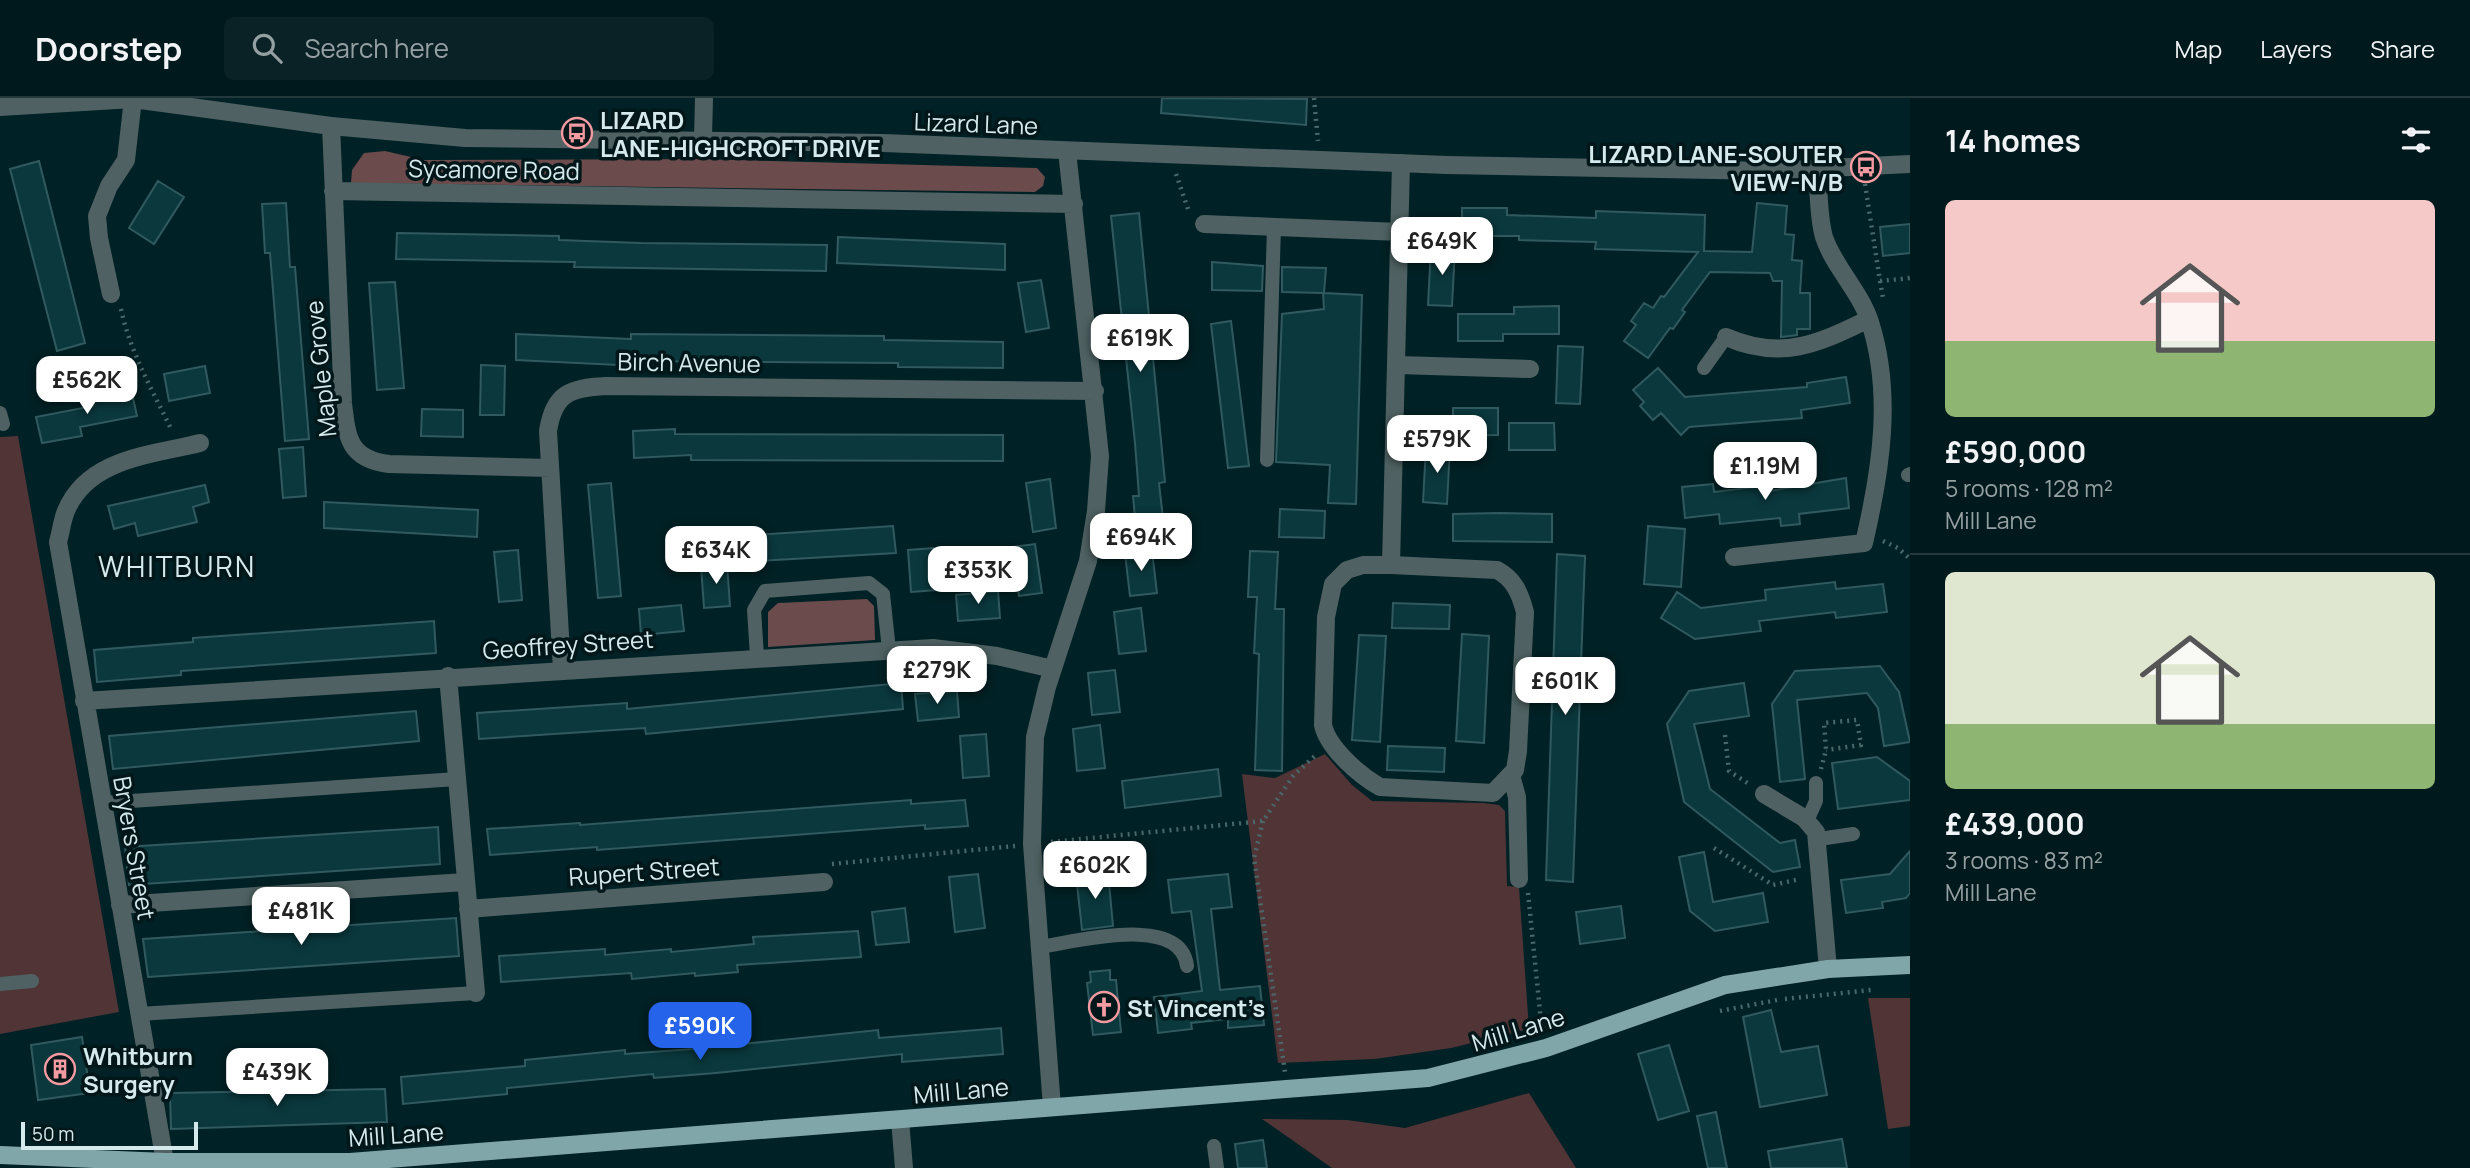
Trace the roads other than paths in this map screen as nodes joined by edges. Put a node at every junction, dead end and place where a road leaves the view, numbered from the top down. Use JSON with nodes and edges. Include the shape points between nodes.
{"nodes":[{"id":1,"x":704,"y":98,"type":"edge"},
{"id":2,"x":133,"y":99,"type":"edge"},
{"id":3,"x":79,"y":100,"type":"edge"},
{"id":4,"x":0,"y":107,"type":"edge"},
{"id":5,"x":331,"y":126,"type":"junction"},
{"id":6,"x":703,"y":139,"type":"junction"},
{"id":7,"x":1068,"y":151,"type":"junction"},
{"id":8,"x":1401,"y":163,"type":"junction"},
{"id":9,"x":1910,"y":164,"type":"edge"},
{"id":10,"x":1817,"y":168,"type":"junction"},
{"id":11,"x":333,"y":191,"type":"junction"},
{"id":12,"x":1074,"y":204,"type":"junction"},
{"id":13,"x":1204,"y":224,"type":"road end"},
{"id":14,"x":1274,"y":227,"type":"junction"},
{"id":15,"x":1400,"y":232,"type":"junction"},
{"id":16,"x":111,"y":294,"type":"road end"},
{"id":17,"x":1869,"y":319,"type":"junction"},
{"id":18,"x":1726,"y":337,"type":"joint"},
{"id":19,"x":1398,"y":365,"type":"junction"},
{"id":20,"x":1704,"y":368,"type":"dead end"},
{"id":21,"x":1530,"y":369,"type":"dead end"},
{"id":22,"x":1095,"y":391,"type":"junction"},
{"id":23,"x":200,"y":443,"type":"dead end"},
{"id":24,"x":1267,"y":460,"type":"dead end"},
{"id":25,"x":550,"y":468,"type":"junction"},
{"id":26,"x":1734,"y":557,"type":"dead end"},
{"id":27,"x":1391,"y":565,"type":"junction"},
{"id":28,"x":889,"y":650,"type":"junction"},
{"id":29,"x":757,"y":656,"type":"junction"},
{"id":30,"x":562,"y":669,"type":"junction"},
{"id":31,"x":1053,"y":669,"type":"junction"},
{"id":32,"x":449,"y":676,"type":"junction"},
{"id":33,"x":85,"y":701,"type":"junction"},
{"id":34,"x":1511,"y":775,"type":"junction"},
{"id":35,"x":457,"y":779,"type":"junction"},
{"id":36,"x":1816,"y":783,"type":"road end"},
{"id":37,"x":1764,"y":794,"type":"road end"},
{"id":38,"x":102,"y":803,"type":"junction"},
{"id":39,"x":1807,"y":821,"type":"junction"},
{"id":40,"x":1853,"y":834,"type":"dead end"},
{"id":41,"x":1819,"y":839,"type":"junction"},
{"id":42,"x":1519,"y":879,"type":"road end"},
{"id":43,"x":464,"y":882,"type":"junction"},
{"id":44,"x":824,"y":882,"type":"road end"},
{"id":45,"x":120,"y":905,"type":"junction"},
{"id":46,"x":468,"y":909,"type":"junction"},
{"id":47,"x":1039,"y":947,"type":"junction"},
{"id":48,"x":1910,"y":965,"type":"edge"},
{"id":49,"x":1187,"y":966,"type":"dead end"},
{"id":50,"x":1828,"y":969,"type":"junction"},
{"id":51,"x":32,"y":981,"type":"dead end"},
{"id":52,"x":0,"y":984,"type":"edge"},
{"id":53,"x":476,"y":993,"type":"joint"},
{"id":54,"x":139,"y":1014,"type":"junction"},
{"id":55,"x":1052,"y":1107,"type":"junction"},
{"id":56,"x":900,"y":1120,"type":"junction"},
{"id":57,"x":1214,"y":1146,"type":"dead end"},
{"id":58,"x":0,"y":1154,"type":"edge"},
{"id":59,"x":165,"y":1162,"type":"junction"},
{"id":60,"x":904,"y":1168,"type":"edge"},
{"id":61,"x":1217,"y":1168,"type":"edge"}],
"edges":[{"from":1,"to":6,"type":"street"},
{"from":2,"to":3,"type":"street","name":"Lizard Lane"},
{"from":2,"to":5,"type":"street","name":"Lizard Lane"},
{"from":2,"to":16,"type":"street","via":[[126,160],[97,216]]},
{"from":3,"to":4,"type":"street","name":"Lizard Lane"},
{"from":5,"to":6,"type":"street","name":"Lizard Lane","via":[[465,138]]},
{"from":5,"to":11,"type":"street","name":"Maple Grove"},
{"from":6,"to":7,"type":"street","name":"Lizard Lane"},
{"from":7,"to":8,"type":"street","name":"Lizard Lane"},
{"from":7,"to":12,"type":"street"},
{"from":8,"to":10,"type":"street","name":"Lizard Lane","via":[[1769,171]]},
{"from":8,"to":15,"type":"street"},
{"from":9,"to":10,"type":"street","name":"Lizard Lane"},
{"from":10,"to":17,"type":"street","via":[[1825,238]]},
{"from":11,"to":12,"type":"street","name":"Sycamore Road"},
{"from":11,"to":25,"type":"street","name":"Maple Grove","via":[[343,403],[355,450],[364,458],[389,464]]},
{"from":12,"to":22,"type":"street"},
{"from":13,"to":14,"type":"street"},
{"from":14,"to":15,"type":"street"},
{"from":14,"to":24,"type":"lane"},
{"from":15,"to":19,"type":"street"},
{"from":17,"to":18,"type":"street","via":[[1839,334],[1781,351],[1747,346]]},
{"from":17,"to":26,"type":"street","via":[[1882,368],[1883,420],[1879,474],[1864,543]]},
{"from":18,"to":20,"type":"lane"},
{"from":19,"to":21,"type":"street"},
{"from":19,"to":27,"type":"street"},
{"from":22,"to":25,"type":"street","name":"Birch Avenue","via":[[582,387],[564,395],[551,410]]},
{"from":22,"to":31,"type":"street","via":[[1100,456],[1097,512],[1088,561]]},
{"from":23,"to":33,"type":"street","name":"Bryers Street","via":[[117,463],[81,487],[66,510],[58,542]]},
{"from":25,"to":30,"type":"street","name":"Birch Avenue"},
{"from":27,"to":34,"type":"street","via":[[1497,570],[1520,592],[1525,612],[1519,737]]},
{"from":27,"to":34,"type":"street","via":[[1347,570],[1330,592],[1323,724],[1331,742],[1367,780],[1397,790],[1493,793]]},
{"from":28,"to":29,"type":"street","name":"Geoffrey Street"},
{"from":28,"to":29,"type":"lane","via":[[883,594],[869,583],[765,591],[754,610]]},
{"from":28,"to":31,"type":"street","name":"Geoffrey Street","via":[[933,648]]},
{"from":29,"to":30,"type":"street","name":"Geoffrey Street"},
{"from":30,"to":32,"type":"street","name":"Geoffrey Street"},
{"from":31,"to":47,"type":"street","via":[[1035,737],[1032,844]]},
{"from":32,"to":33,"type":"street","name":"Geoffrey Street"},
{"from":32,"to":35,"type":"street"},
{"from":33,"to":38,"type":"street","name":"Bryers Street"},
{"from":34,"to":42,"type":"street","via":[[1517,797]]},
{"from":35,"to":38,"type":"lane"},
{"from":35,"to":43,"type":"street"},
{"from":36,"to":39,"type":"lane","via":[[1816,801]]},
{"from":37,"to":39,"type":"street"},
{"from":38,"to":45,"type":"street","name":"Bryers Street"},
{"from":39,"to":41,"type":"street"},
{"from":40,"to":41,"type":"lane"},
{"from":41,"to":50,"type":"street"},
{"from":43,"to":45,"type":"street"},
{"from":43,"to":46,"type":"street"},
{"from":44,"to":46,"type":"street","name":"Rupert Street"},
{"from":45,"to":54,"type":"street","name":"Bryers Street"},
{"from":46,"to":53,"type":"street"},
{"from":47,"to":49,"type":"lane","via":[[1157,935],[1179,944]]},
{"from":47,"to":55,"type":"street"},
{"from":48,"to":50,"type":"main road","name":"Mill Lane"},
{"from":50,"to":55,"type":"main road","name":"Mill Lane","via":[[1725,985],[1546,1048],[1428,1078]]},
{"from":51,"to":52,"type":"lane"},
{"from":53,"to":54,"type":"lane"},
{"from":54,"to":59,"type":"street","name":"Bryers Street"},
{"from":55,"to":56,"type":"main road","name":"Mill Lane"},
{"from":56,"to":59,"type":"main road","name":"Mill Lane","via":[[350,1162]]},
{"from":56,"to":60,"type":"street"},
{"from":57,"to":61,"type":"lane"},
{"from":58,"to":59,"type":"main road","name":"Mill Lane"}]}
